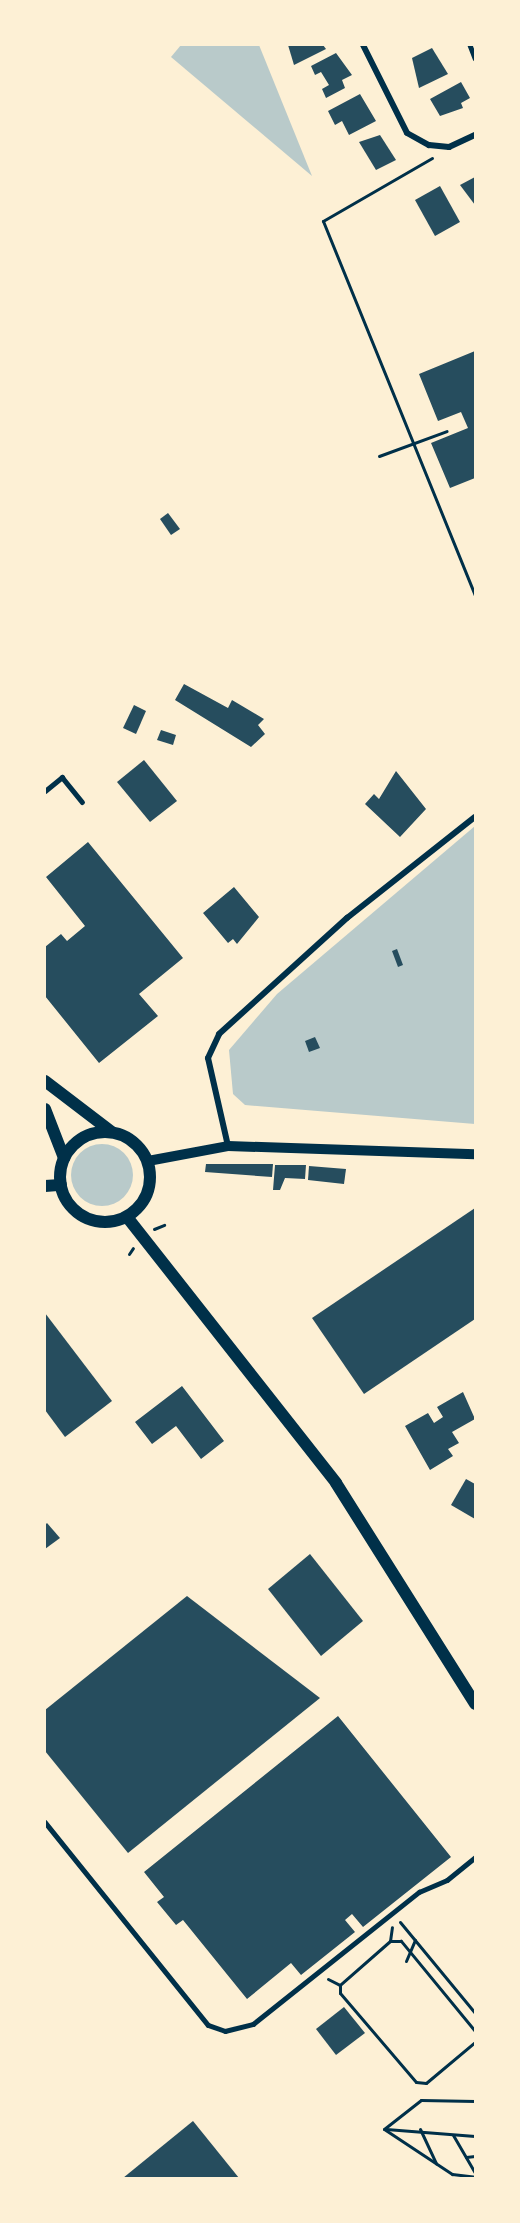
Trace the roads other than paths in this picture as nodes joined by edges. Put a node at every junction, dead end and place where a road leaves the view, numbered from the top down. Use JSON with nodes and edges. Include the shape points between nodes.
{"nodes":[{"id":1,"x":363,"y":45,"type":"edge"},
{"id":2,"x":470,"y":45,"type":"edge"},
{"id":3,"x":475,"y":58,"type":"edge"},
{"id":4,"x":475,"y":135,"type":"edge"},
{"id":5,"x":45,"y":791,"type":"edge"},
{"id":6,"x":82,"y":802,"type":"dead end"},
{"id":7,"x":475,"y":817,"type":"edge"},
{"id":8,"x":45,"y":1081,"type":"edge"},
{"id":9,"x":45,"y":1109,"type":"edge"},
{"id":10,"x":113,"y":1132,"type":"junction"},
{"id":11,"x":228,"y":1146,"type":"junction"},
{"id":12,"x":475,"y":1154,"type":"edge"},
{"id":13,"x":64,"y":1158,"type":"junction"},
{"id":14,"x":148,"y":1161,"type":"junction"},
{"id":15,"x":61,"y":1185,"type":"junction"},
{"id":16,"x":45,"y":1186,"type":"edge"},
{"id":17,"x":127,"y":1217,"type":"junction"},
{"id":18,"x":475,"y":1704,"type":"edge"},
{"id":19,"x":45,"y":1822,"type":"edge"},
{"id":20,"x":475,"y":1857,"type":"edge"}],
"edges":[{"from":1,"to":4,"type":"street","via":[[407,133],[429,145],[449,147]]},
{"from":2,"to":3,"type":"lane"},
{"from":5,"to":6,"type":"lane","via":[[62,777]]},
{"from":7,"to":11,"type":"street","via":[[347,918],[219,1034],[208,1058]]},
{"from":8,"to":10,"type":"main road"},
{"from":9,"to":13,"type":"main road"},
{"from":10,"to":13,"type":"main road","via":[[79,1140]]},
{"from":10,"to":14,"type":"main road","via":[[140,1147]]},
{"from":11,"to":12,"type":"street"},
{"from":11,"to":14,"type":"street"},
{"from":13,"to":15,"type":"main road"},
{"from":14,"to":17,"type":"main road","via":[[150,1186]]},
{"from":15,"to":16,"type":"main road"},
{"from":15,"to":17,"type":"main road","via":[[65,1198],[86,1218],[100,1222]]},
{"from":17,"to":18,"type":"main road","via":[[336,1483]]},
{"from":19,"to":20,"type":"lane","via":[[208,2025],[225,2031],[253,2024],[393,1914]]}]}
